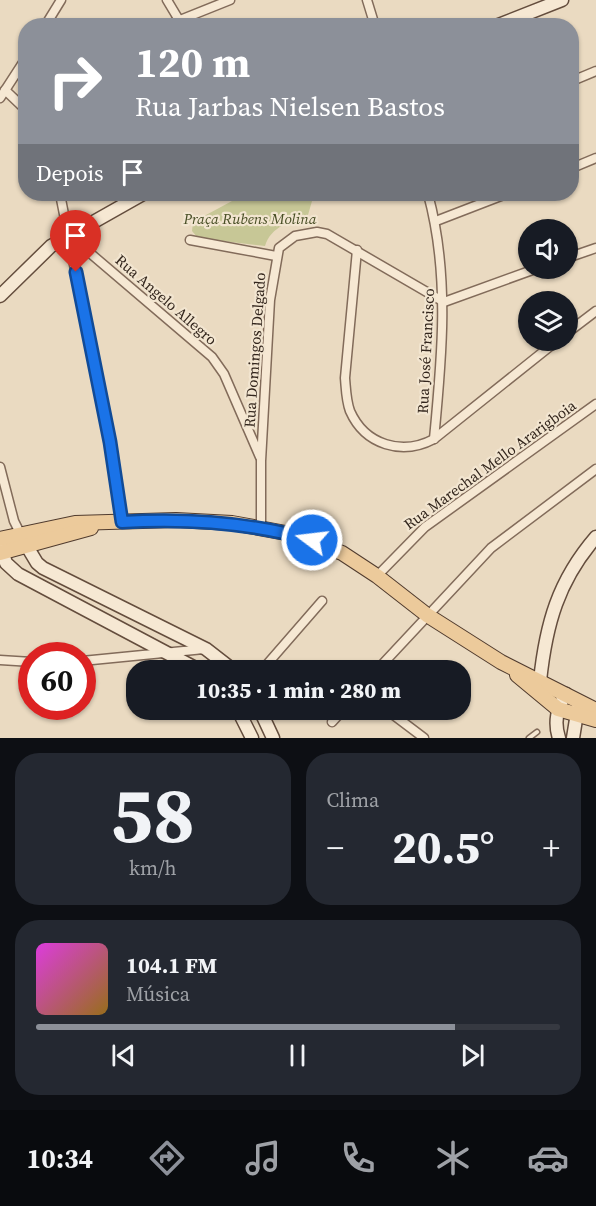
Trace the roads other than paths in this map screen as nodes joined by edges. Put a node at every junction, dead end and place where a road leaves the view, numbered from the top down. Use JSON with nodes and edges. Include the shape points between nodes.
{"nodes":[{"id":1,"x":62,"y":0,"type":"edge"},
{"id":2,"x":167,"y":0,"type":"edge"},
{"id":3,"x":230,"y":0,"type":"edge"},
{"id":4,"x":367,"y":0,"type":"edge"},
{"id":5,"x":562,"y":0,"type":"edge"},
{"id":6,"x":50,"y":18,"type":"edge"},
{"id":7,"x":177,"y":18,"type":"edge"},
{"id":8,"x":192,"y":18,"type":"edge"},
{"id":9,"x":373,"y":18,"type":"edge"},
{"id":10,"x":516,"y":18,"type":"edge"},
{"id":11,"x":596,"y":71,"type":"edge"},
{"id":12,"x":18,"y":73,"type":"edge"},
{"id":13,"x":579,"y":78,"type":"edge"},
{"id":14,"x":2,"y":94,"type":"edge"},
{"id":15,"x":18,"y":105,"type":"edge"},
{"id":16,"x":596,"y":158,"type":"edge"},
{"id":17,"x":579,"y":165,"type":"edge"},
{"id":18,"x":62,"y":201,"type":"edge"},
{"id":19,"x":131,"y":201,"type":"edge"},
{"id":20,"x":430,"y":201,"type":"edge"},
{"id":21,"x":488,"y":201,"type":"edge"},
{"id":22,"x":436,"y":221,"type":"junction"},
{"id":23,"x":70,"y":236,"type":"junction"},
{"id":24,"x":190,"y":240,"type":"dead end"},
{"id":25,"x":596,"y":248,"type":"edge"},
{"id":26,"x":357,"y":250,"type":"junction"},
{"id":27,"x":578,"y":254,"type":"edge"},
{"id":28,"x":276,"y":256,"type":"junction"},
{"id":29,"x":518,"y":275,"type":"edge"},
{"id":30,"x":0,"y":296,"type":"edge"},
{"id":31,"x":444,"y":302,"type":"junction"},
{"id":32,"x":596,"y":311,"type":"edge"},
{"id":33,"x":578,"y":325,"type":"edge"},
{"id":34,"x":544,"y":351,"type":"edge"},
{"id":35,"x":596,"y":404,"type":"edge"},
{"id":36,"x":434,"y":439,"type":"junction"},
{"id":37,"x":261,"y":461,"type":"junction"},
{"id":38,"x":0,"y":467,"type":"edge"},
{"id":39,"x":596,"y":469,"type":"edge"},
{"id":40,"x":119,"y":522,"type":"junction"},
{"id":41,"x":261,"y":527,"type":"junction"},
{"id":42,"x":596,"y":537,"type":"edge"},
{"id":43,"x":23,"y":541,"type":"junction"},
{"id":44,"x":0,"y":547,"type":"edge"},
{"id":45,"x":0,"y":567,"type":"edge"},
{"id":46,"x":18,"y":574,"type":"junction"},
{"id":47,"x":377,"y":576,"type":"junction"},
{"id":48,"x":322,"y":601,"type":"dead end"},
{"id":49,"x":427,"y":615,"type":"junction"},
{"id":50,"x":206,"y":649,"type":"junction"},
{"id":51,"x":169,"y":652,"type":"junction"},
{"id":52,"x":0,"y":660,"type":"edge"},
{"id":53,"x":96,"y":660,"type":"edge"},
{"id":54,"x":183,"y":660,"type":"edge"},
{"id":55,"x":220,"y":660,"type":"edge"},
{"id":56,"x":271,"y":660,"type":"edge"},
{"id":57,"x":386,"y":660,"type":"edge"},
{"id":58,"x":18,"y":661,"type":"edge"},
{"id":59,"x":501,"y":662,"type":"junction"},
{"id":60,"x":540,"y":681,"type":"junction"},
{"id":61,"x":571,"y":696,"type":"junction"},
{"id":62,"x":558,"y":709,"type":"junction"},
{"id":63,"x":596,"y":710,"type":"edge"},
{"id":64,"x":578,"y":716,"type":"junction"},
{"id":65,"x":243,"y":720,"type":"edge"},
{"id":66,"x":265,"y":720,"type":"edge"},
{"id":67,"x":400,"y":720,"type":"edge"},
{"id":68,"x":596,"y":720,"type":"edge"},
{"id":69,"x":537,"y":732,"type":"dead end"},
{"id":70,"x":252,"y":738,"type":"edge"},
{"id":71,"x":273,"y":738,"type":"edge"},
{"id":72,"x":424,"y":738,"type":"edge"},
{"id":73,"x":529,"y":738,"type":"edge"},
{"id":74,"x":559,"y":738,"type":"edge"},
{"id":75,"x":573,"y":738,"type":"edge"}],
"edges":[{"from":1,"to":6,"type":"street"},
{"from":2,"to":7,"type":"street"},
{"from":3,"to":8,"type":"street"},
{"from":4,"to":9,"type":"street"},
{"from":5,"to":10,"type":"main road"},
{"from":11,"to":13,"type":"street"},
{"from":12,"to":14,"type":"street"},
{"from":14,"to":15,"type":"street"},
{"from":16,"to":17,"type":"street"},
{"from":18,"to":23,"type":"street"},
{"from":19,"to":23,"type":"main road"},
{"from":20,"to":22,"type":"street","name":"Rua José Francisco"},
{"from":21,"to":22,"type":"street"},
{"from":22,"to":31,"type":"street","name":"Rua José Francisco"},
{"from":23,"to":30,"type":"main road","via":[[51,246]]},
{"from":23,"to":37,"type":"street","name":"Rua Angelo Allegro","via":[[212,357],[224,374]]},
{"from":23,"to":40,"type":"street","via":[[110,442]]},
{"from":24,"to":28,"type":"street"},
{"from":25,"to":27,"type":"street"},
{"from":26,"to":28,"type":"street","name":"Rua Domingos Delgado","via":[[317,232],[285,241]]},
{"from":26,"to":31,"type":"street","name":"Rua Domingos Delgado"},
{"from":26,"to":36,"type":"street","via":[[345,378],[350,412],[368,434],[390,446],[411,449]]},
{"from":28,"to":37,"type":"street","name":"Rua Domingos Delgado"},
{"from":29,"to":31,"type":"street"},
{"from":31,"to":36,"type":"street","name":"Rua José Francisco"},
{"from":32,"to":33,"type":"street"},
{"from":34,"to":36,"type":"street"},
{"from":35,"to":47,"type":"street","name":"Rua Marechal Mello Ararigboia","via":[[425,527]]},
{"from":37,"to":41,"type":"street","name":"Rua Domingos Delgado"},
{"from":38,"to":43,"type":"street"},
{"from":39,"to":49,"type":"street","via":[[491,548]]},
{"from":40,"to":41,"type":"main road","via":[[203,520]]},
{"from":40,"to":43,"type":"main road","via":[[75,523]]},
{"from":41,"to":47,"type":"main road","via":[[329,546]]},
{"from":42,"to":60,"type":"main road","via":[[560,590]]},
{"from":43,"to":44,"type":"main road"},
{"from":43,"to":50,"type":"main road","via":[[43,568]]},
{"from":44,"to":46,"type":"main road","via":[[8,565]]},
{"from":45,"to":46,"type":"main road"},
{"from":46,"to":51,"type":"main road"},
{"from":47,"to":49,"type":"main road"},
{"from":48,"to":56,"type":"street"},
{"from":49,"to":57,"type":"street"},
{"from":49,"to":59,"type":"main road"},
{"from":50,"to":51,"type":"street"},
{"from":50,"to":55,"type":"main road"},
{"from":51,"to":53,"type":"street"},
{"from":51,"to":54,"type":"main road"},
{"from":52,"to":58,"type":"street"},
{"from":59,"to":60,"type":"main road"},
{"from":59,"to":62,"type":"main road"},
{"from":60,"to":61,"type":"main road"},
{"from":61,"to":62,"type":"main road"},
{"from":61,"to":63,"type":"main road"},
{"from":61,"to":64,"type":"main road"},
{"from":62,"to":64,"type":"main road"},
{"from":62,"to":74,"type":"main road"},
{"from":64,"to":68,"type":"main road"},
{"from":64,"to":75,"type":"main road"},
{"from":65,"to":70,"type":"main road"},
{"from":66,"to":71,"type":"main road"},
{"from":67,"to":72,"type":"street"},
{"from":69,"to":73,"type":"lane"}]}
